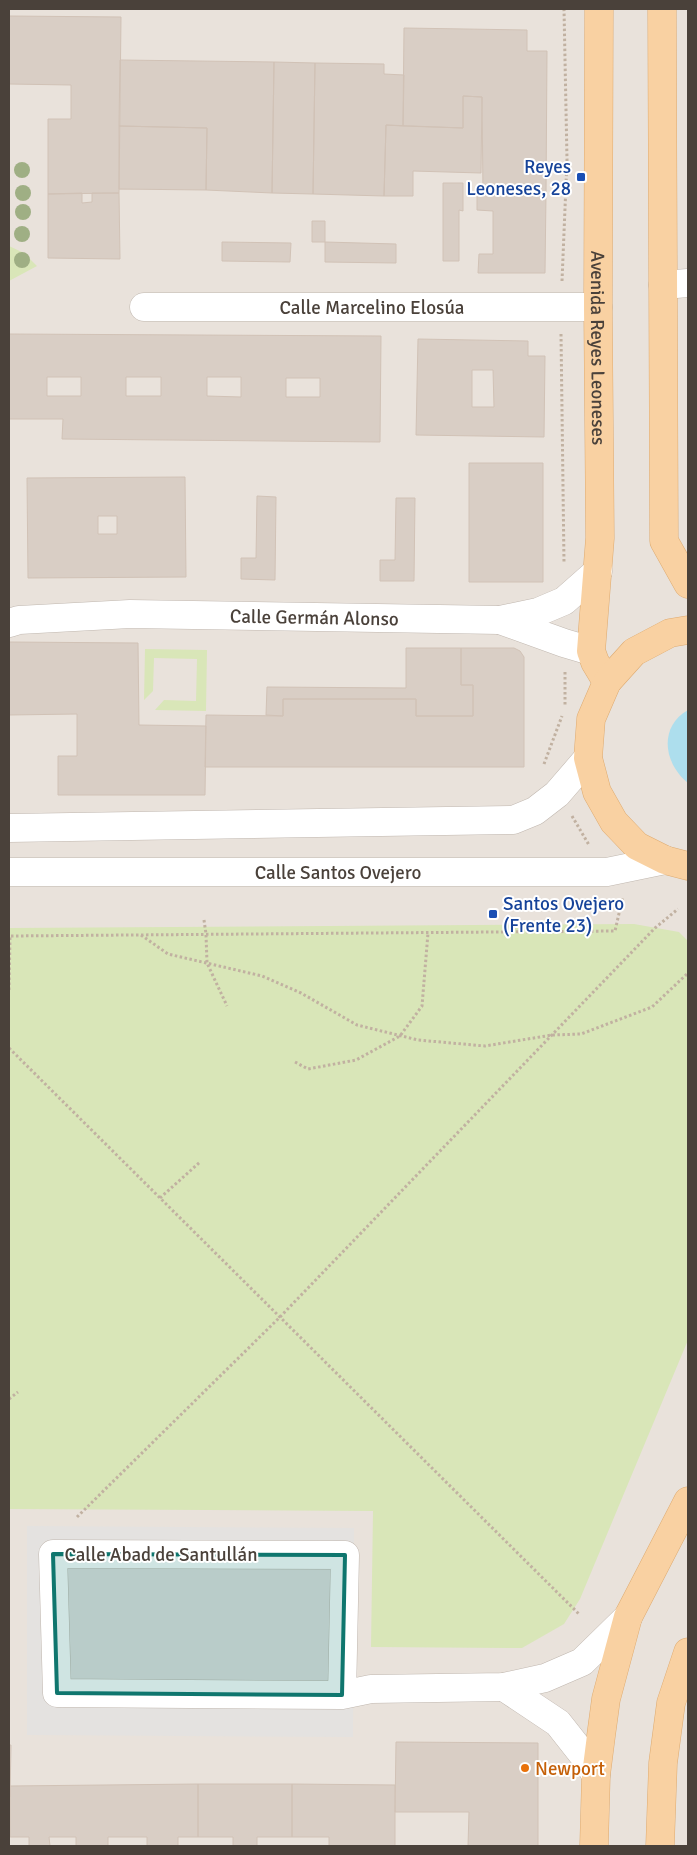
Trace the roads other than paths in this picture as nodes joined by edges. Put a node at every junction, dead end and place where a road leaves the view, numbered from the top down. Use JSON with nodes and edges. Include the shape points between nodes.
{"nodes":[{"id":1,"x":599,"y":9,"type":"edge"},
{"id":2,"x":662,"y":9,"type":"edge"},
{"id":3,"x":676,"y":284,"type":"edge"},
{"id":4,"x":144,"y":307,"type":"dead end"},
{"id":5,"x":598,"y":307,"type":"junction"},
{"id":6,"x":598,"y":571,"type":"junction"},
{"id":7,"x":688,"y":584,"type":"edge"},
{"id":8,"x":500,"y":620,"type":"junction"},
{"id":9,"x":9,"y":623,"type":"edge"},
{"id":10,"x":688,"y":630,"type":"edge"},
{"id":11,"x":591,"y":651,"type":"junction"},
{"id":12,"x":606,"y":682,"type":"junction"},
{"id":13,"x":588,"y":758,"type":"junction"},
{"id":14,"x":9,"y":828,"type":"edge"},
{"id":15,"x":677,"y":863,"type":"edge"},
{"id":16,"x":9,"y":872,"type":"edge"},
{"id":17,"x":688,"y":1502,"type":"edge"},
{"id":18,"x":628,"y":1617,"type":"junction"},
{"id":19,"x":688,"y":1652,"type":"edge"},
{"id":20,"x":504,"y":1687,"type":"junction"},
{"id":21,"x":342,"y":1695,"type":"junction"},
{"id":22,"x":596,"y":1776,"type":"junction"},
{"id":23,"x":663,"y":1843,"type":"edge"},
{"id":24,"x":594,"y":1846,"type":"edge"}],
"edges":[{"from":1,"to":5,"type":"main road","name":"Avenida Reyes Leoneses"},
{"from":2,"to":3,"type":"main road"},
{"from":3,"to":7,"type":"main road","via":[[664,541]]},
{"from":4,"to":5,"type":"street","name":"Calle Marcelino Elosúa"},
{"from":5,"to":6,"type":"main road","name":"Avenida Reyes Leoneses"},
{"from":6,"to":8,"type":"street","name":"Calle Germán Alonso","via":[[564,601],[538,612]]},
{"from":6,"to":11,"type":"main road","name":"Avenida Reyes Leoneses"},
{"from":8,"to":9,"type":"street","name":"Calle Germán Alonso","via":[[130,614]]},
{"from":8,"to":11,"type":"street","name":"Calle Germán Alonso"},
{"from":10,"to":12,"type":"main road","via":[[670,632],[634,652]]},
{"from":11,"to":12,"type":"main road","name":"Avenida Reyes Leoneses"},
{"from":12,"to":13,"type":"main road","via":[[591,719]]},
{"from":13,"to":14,"type":"street","via":[[557,794],[535,811],[513,820]]},
{"from":13,"to":15,"type":"main road","via":[[597,792],[614,822],[638,846]]},
{"from":15,"to":16,"type":"street","name":"Calle Santos Ovejero","via":[[607,872]]},
{"from":17,"to":18,"type":"main road"},
{"from":18,"to":20,"type":"street","name":"Calle Abad de Santullán","via":[[582,1662],[544,1678]]},
{"from":18,"to":22,"type":"main road","via":[[606,1699]]},
{"from":19,"to":23,"type":"main road","via":[[671,1703],[663,1763]]},
{"from":20,"to":21,"type":"street","name":"Calle Abad de Santullán","via":[[371,1689]]},
{"from":20,"to":22,"type":"street","via":[[558,1723]]},
{"from":21,"to":21,"type":"street","name":"Calle Abad de Santullán","via":[[345,1555],[52,1554],[57,1693]]},
{"from":22,"to":24,"type":"main road"}]}
